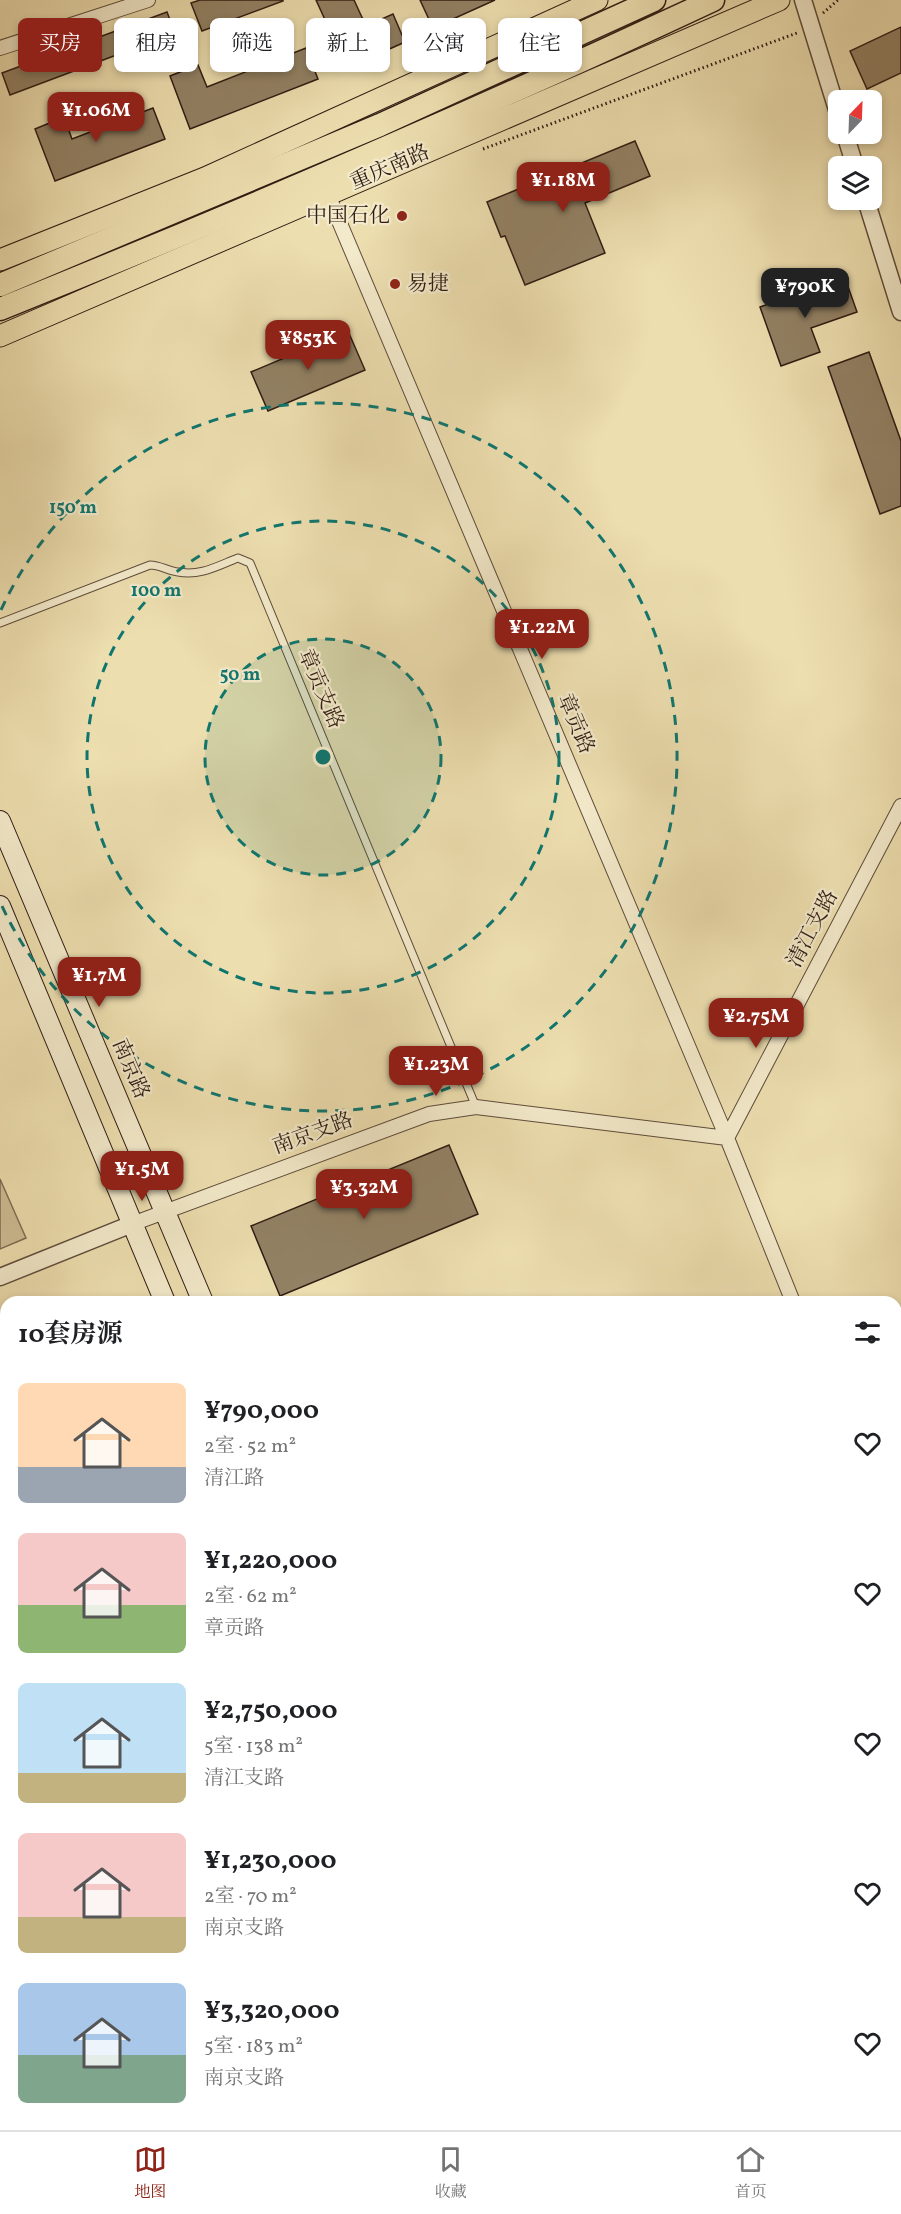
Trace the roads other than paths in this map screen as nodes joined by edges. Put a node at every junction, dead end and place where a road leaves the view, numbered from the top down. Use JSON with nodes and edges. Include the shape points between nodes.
{"nodes":[{"id":1,"x":148,"y":0,"type":"edge"},
{"id":2,"x":597,"y":0,"type":"edge"},
{"id":3,"x":654,"y":0,"type":"edge"},
{"id":4,"x":713,"y":0,"type":"edge"},
{"id":5,"x":779,"y":0,"type":"edge"},
{"id":6,"x":803,"y":0,"type":"edge"},
{"id":7,"x":0,"y":48,"type":"edge"},
{"id":8,"x":831,"y":90,"type":"edge"},
{"id":9,"x":328,"y":195,"type":"junction"},
{"id":10,"x":869,"y":210,"type":"edge"},
{"id":11,"x":0,"y":260,"type":"edge"},
{"id":12,"x":0,"y":285,"type":"edge"},
{"id":13,"x":0,"y":309,"type":"edge"},
{"id":14,"x":901,"y":312,"type":"edge"},
{"id":15,"x":0,"y":336,"type":"edge"},
{"id":16,"x":0,"y":623,"type":"edge"},
{"id":17,"x":901,"y":806,"type":"edge"},
{"id":18,"x":0,"y":821,"type":"edge"},
{"id":19,"x":0,"y":906,"type":"edge"},
{"id":20,"x":476,"y":1107,"type":"junction"},
{"id":21,"x":727,"y":1138,"type":"junction"},
{"id":22,"x":164,"y":1211,"type":"junction"},
{"id":23,"x":132,"y":1224,"type":"junction"},
{"id":24,"x":0,"y":1277,"type":"edge"},
{"id":25,"x":162,"y":1296,"type":"edge"},
{"id":26,"x":200,"y":1296,"type":"edge"},
{"id":27,"x":791,"y":1296,"type":"edge"}],
"edges":[{"from":1,"to":7,"type":"street"},
{"from":2,"to":11,"type":"main road","via":[[205,178]]},
{"from":3,"to":12,"type":"highway","via":[[380,125]]},
{"from":4,"to":13,"type":"highway","via":[[393,145]]},
{"from":5,"to":9,"type":"main road","name":"重庆南路"},
{"from":6,"to":8,"type":"street"},
{"from":9,"to":15,"type":"main road","name":"重庆南路"},
{"from":9,"to":21,"type":"street","name":"章贡路"},
{"from":10,"to":14,"type":"street"},
{"from":16,"to":20,"type":"lane","name":"章贡支路","via":[[150,565],[198,574],[238,558],[250,563]]},
{"from":17,"to":21,"type":"street","name":"清江支路"},
{"from":18,"to":22,"type":"main road","name":"南京路"},
{"from":19,"to":23,"type":"main road"},
{"from":20,"to":21,"type":"street","name":"南京支路"},
{"from":20,"to":22,"type":"street","name":"南京支路","via":[[429,1114]]},
{"from":21,"to":27,"type":"street"},
{"from":22,"to":23,"type":"street","name":"南京支路"},
{"from":22,"to":26,"type":"main road","name":"南京路"},
{"from":23,"to":24,"type":"street"},
{"from":23,"to":25,"type":"main road"}]}
